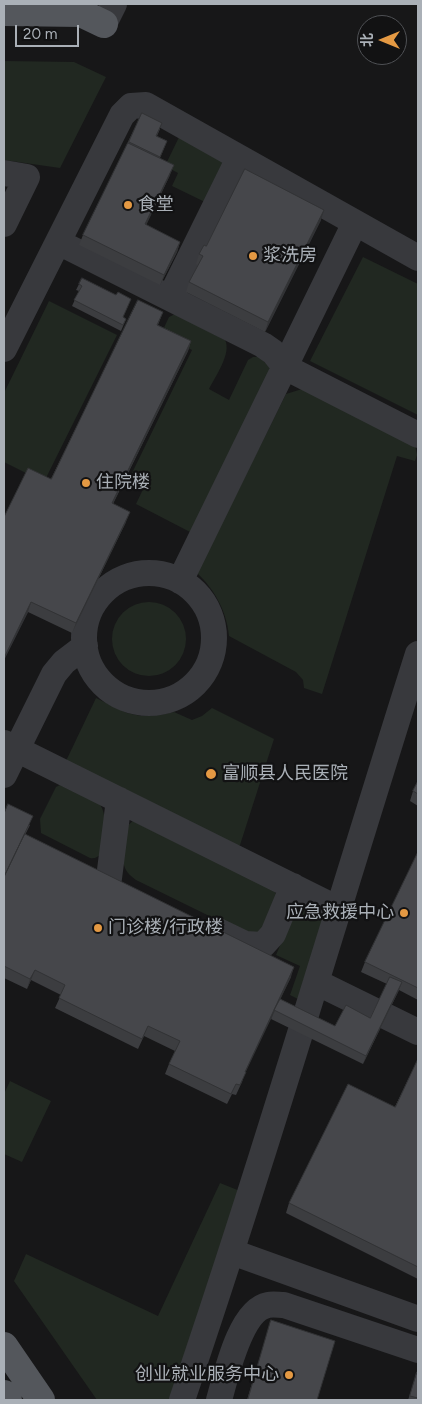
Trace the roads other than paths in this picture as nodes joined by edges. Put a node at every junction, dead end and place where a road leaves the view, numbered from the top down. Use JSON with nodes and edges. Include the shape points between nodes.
{"nodes":[{"id":1,"x":4,"y":12,"type":"edge"},
{"id":2,"x":109,"y":14,"type":"edge"},
{"id":3,"x":4,"y":29,"type":"edge"},
{"id":4,"x":239,"y":158,"type":"junction"},
{"id":5,"x":4,"y":173,"type":"edge"},
{"id":6,"x":355,"y":223,"type":"junction"},
{"id":7,"x":4,"y":224,"type":"edge"},
{"id":8,"x":58,"y":242,"type":"junction"},
{"id":9,"x":418,"y":258,"type":"edge"},
{"id":10,"x":170,"y":298,"type":"junction"},
{"id":11,"x":4,"y":349,"type":"edge"},
{"id":12,"x":285,"y":367,"type":"junction"},
{"id":13,"x":418,"y":435,"type":"edge"},
{"id":14,"x":180,"y":581,"type":"junction"},
{"id":15,"x":85,"y":646,"type":"junction"},
{"id":16,"x":418,"y":654,"type":"edge"},
{"id":17,"x":10,"y":746,"type":"edge"},
{"id":18,"x":4,"y":775,"type":"edge"},
{"id":19,"x":119,"y":800,"type":"junction"},
{"id":20,"x":84,"y":866,"type":"edge"},
{"id":21,"x":108,"y":878,"type":"junction"},
{"id":22,"x":293,"y":886,"type":"junction"},
{"id":23,"x":134,"y":890,"type":"edge"},
{"id":24,"x":338,"y":909,"type":"junction"},
{"id":25,"x":194,"y":919,"type":"edge"},
{"id":26,"x":316,"y":982,"type":"junction"},
{"id":27,"x":418,"y":1032,"type":"edge"},
{"id":28,"x":232,"y":1252,"type":"junction"},
{"id":29,"x":418,"y":1319,"type":"edge"},
{"id":30,"x":4,"y":1346,"type":"edge"},
{"id":31,"x":418,"y":1350,"type":"edge"},
{"id":32,"x":4,"y":1394,"type":"edge"},
{"id":33,"x":8,"y":1400,"type":"edge"},
{"id":34,"x":41,"y":1400,"type":"edge"},
{"id":35,"x":182,"y":1400,"type":"edge"},
{"id":36,"x":219,"y":1400,"type":"edge"}],
"edges":[{"from":1,"to":2,"type":"main road"},
{"from":2,"to":3,"type":"main road","via":[[83,29]]},
{"from":4,"to":6,"type":"lane"},
{"from":4,"to":8,"type":"lane","via":[[146,105],[131,106],[122,116]]},
{"from":4,"to":10,"type":"lane"},
{"from":5,"to":7,"type":"lane","via":[[27,177]]},
{"from":6,"to":9,"type":"lane"},
{"from":6,"to":12,"type":"lane"},
{"from":8,"to":10,"type":"lane"},
{"from":8,"to":11,"type":"lane"},
{"from":10,"to":12,"type":"lane","via":[[263,345]]},
{"from":12,"to":13,"type":"lane"},
{"from":12,"to":14,"type":"lane"},
{"from":14,"to":15,"type":"lane","via":[[157,573],[142,573],[115,583],[94,604],[88,617]]},
{"from":14,"to":15,"type":"lane","via":[[196,592],[205,604],[214,631],[211,660],[205,673],[184,694],[164,702],[142,704],[115,694],[94,673]]},
{"from":15,"to":17,"type":"lane","via":[[54,674]]},
{"from":16,"to":24,"type":"lane"},
{"from":17,"to":18,"type":"lane"},
{"from":17,"to":19,"type":"lane"},
{"from":19,"to":21,"type":"lane"},
{"from":19,"to":22,"type":"lane"},
{"from":20,"to":21,"type":"lane"},
{"from":21,"to":23,"type":"lane"},
{"from":22,"to":24,"type":"lane"},
{"from":22,"to":25,"type":"lane","via":[[273,934],[263,945],[246,944]]},
{"from":24,"to":26,"type":"lane"},
{"from":26,"to":27,"type":"lane"},
{"from":26,"to":28,"type":"lane"},
{"from":28,"to":29,"type":"lane"},
{"from":28,"to":35,"type":"lane"},
{"from":30,"to":34,"type":"main road"},
{"from":31,"to":36,"type":"lane","via":[[284,1305],[266,1305],[246,1322]]},
{"from":32,"to":33,"type":"main road"}]}
